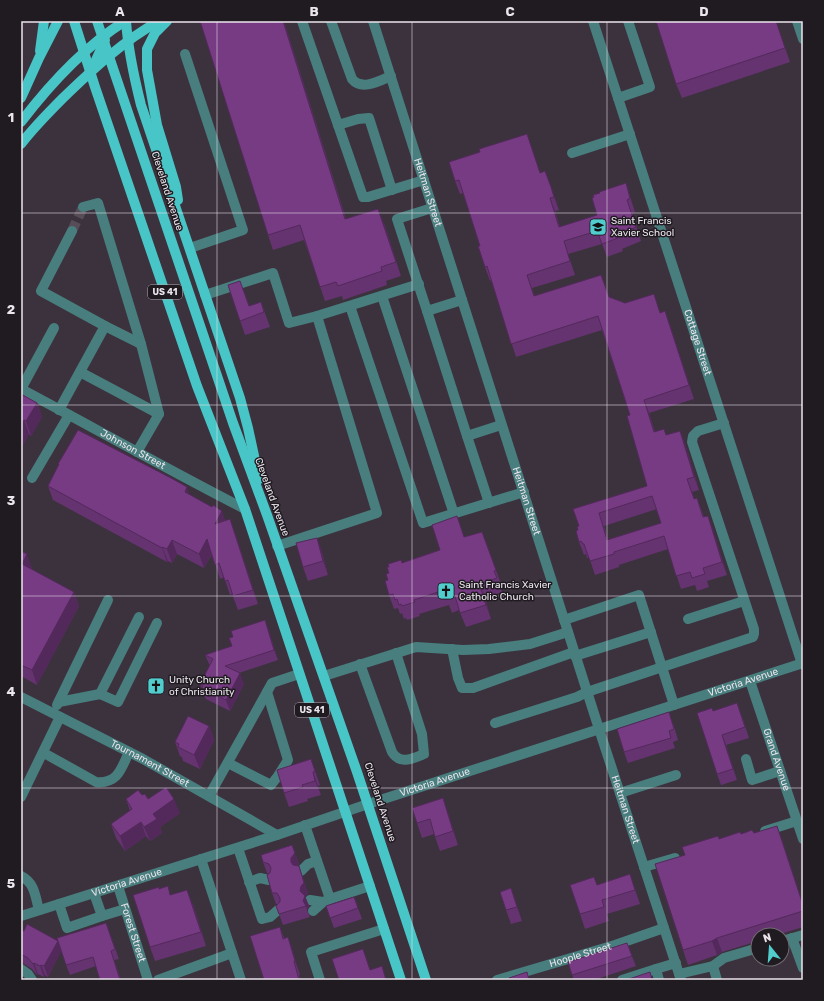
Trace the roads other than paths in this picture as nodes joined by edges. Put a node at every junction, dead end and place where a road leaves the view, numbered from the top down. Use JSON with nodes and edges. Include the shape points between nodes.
{"nodes":[{"id":1,"x":44,"y":21,"type":"edge"},
{"id":2,"x":58,"y":21,"type":"edge"},
{"id":3,"x":74,"y":21,"type":"edge"},
{"id":4,"x":97,"y":21,"type":"edge"},
{"id":5,"x":114,"y":21,"type":"edge"},
{"id":6,"x":126,"y":21,"type":"edge"},
{"id":7,"x":159,"y":21,"type":"edge"},
{"id":8,"x":168,"y":21,"type":"edge"},
{"id":9,"x":302,"y":21,"type":"edge"},
{"id":10,"x":331,"y":21,"type":"edge"},
{"id":11,"x":373,"y":21,"type":"edge"},
{"id":12,"x":593,"y":21,"type":"edge"},
{"id":13,"x":628,"y":21,"type":"edge"},
{"id":14,"x":797,"y":21,"type":"edge"},
{"id":15,"x":110,"y":31,"type":"junction"},
{"id":16,"x":803,"y":38,"type":"edge"},
{"id":17,"x":127,"y":42,"type":"junction"},
{"id":18,"x":84,"y":53,"type":"junction"},
{"id":19,"x":185,"y":54,"type":"dead end"},
{"id":20,"x":39,"y":58,"type":"junction"},
{"id":21,"x":90,"y":72,"type":"junction"},
{"id":22,"x":391,"y":76,"type":"junction"},
{"id":23,"x":21,"y":98,"type":"edge"},
{"id":24,"x":618,"y":98,"type":"junction"},
{"id":25,"x":21,"y":122,"type":"edge"},
{"id":26,"x":338,"y":125,"type":"junction"},
{"id":27,"x":630,"y":134,"type":"junction"},
{"id":28,"x":21,"y":144,"type":"edge"},
{"id":29,"x":572,"y":153,"type":"dead end"},
{"id":30,"x":424,"y":180,"type":"junction"},
{"id":31,"x":392,"y":190,"type":"junction"},
{"id":32,"x":84,"y":207,"type":"dead end"},
{"id":33,"x":432,"y":208,"type":"junction"},
{"id":34,"x":182,"y":224,"type":"junction"},
{"id":35,"x":72,"y":231,"type":"tunnel mouth"},
{"id":36,"x":190,"y":248,"type":"junction"},
{"id":37,"x":419,"y":284,"type":"junction"},
{"id":38,"x":206,"y":295,"type":"junction"},
{"id":39,"x":382,"y":296,"type":"junction"},
{"id":40,"x":462,"y":300,"type":"junction"},
{"id":41,"x":350,"y":306,"type":"junction"},
{"id":42,"x":427,"y":311,"type":"junction"},
{"id":43,"x":316,"y":316,"type":"junction"},
{"id":44,"x":105,"y":326,"type":"junction"},
{"id":45,"x":54,"y":328,"type":"dead end"},
{"id":46,"x":141,"y":344,"type":"junction"},
{"id":47,"x":80,"y":372,"type":"junction"},
{"id":48,"x":21,"y":389,"type":"edge"},
{"id":49,"x":59,"y":410,"type":"junction"},
{"id":50,"x":159,"y":414,"type":"junction"},
{"id":51,"x":69,"y":415,"type":"junction"},
{"id":52,"x":724,"y":423,"type":"junction"},
{"id":53,"x":501,"y":425,"type":"junction"},
{"id":54,"x":467,"y":436,"type":"junction"},
{"id":55,"x":137,"y":452,"type":"junction"},
{"id":56,"x":32,"y":478,"type":"dead end"},
{"id":57,"x":524,"y":492,"type":"junction"},
{"id":58,"x":489,"y":503,"type":"junction"},
{"id":59,"x":244,"y":509,"type":"junction"},
{"id":60,"x":454,"y":514,"type":"junction"},
{"id":61,"x":267,"y":515,"type":"junction"},
{"id":62,"x":277,"y":546,"type":"junction"},
{"id":63,"x":108,"y":600,"type":"dead end"},
{"id":64,"x":744,"y":601,"type":"junction"},
{"id":65,"x":139,"y":617,"type":"dead end"},
{"id":66,"x":688,"y":619,"type":"dead end"},
{"id":67,"x":564,"y":620,"type":"junction"},
{"id":68,"x":157,"y":623,"type":"dead end"},
{"id":69,"x":568,"y":632,"type":"junction"},
{"id":70,"x":651,"y":632,"type":"junction"},
{"id":71,"x":452,"y":649,"type":"junction"},
{"id":72,"x":396,"y":653,"type":"junction"},
{"id":73,"x":575,"y":654,"type":"junction"},
{"id":74,"x":802,"y":663,"type":"edge"},
{"id":75,"x":360,"y":664,"type":"junction"},
{"id":76,"x":662,"y":668,"type":"junction"},
{"id":77,"x":299,"y":674,"type":"junction"},
{"id":78,"x":324,"y":676,"type":"junction"},
{"id":79,"x":750,"y":681,"type":"junction"},
{"id":80,"x":267,"y":692,"type":"junction"},
{"id":81,"x":587,"y":692,"type":"junction"},
{"id":82,"x":100,"y":694,"type":"junction"},
{"id":83,"x":21,"y":698,"type":"edge"},
{"id":84,"x":59,"y":702,"type":"junction"},
{"id":85,"x":674,"y":705,"type":"junction"},
{"id":86,"x":56,"y":716,"type":"junction"},
{"id":87,"x":495,"y":723,"type":"dead end"},
{"id":88,"x":599,"y":729,"type":"junction"},
{"id":89,"x":129,"y":752,"type":"junction"},
{"id":90,"x":44,"y":753,"type":"junction"},
{"id":91,"x":746,"y":759,"type":"dead end"},
{"id":92,"x":228,"y":762,"type":"junction"},
{"id":93,"x":780,"y":771,"type":"junction"},
{"id":94,"x":676,"y":775,"type":"dead end"},
{"id":95,"x":620,"y":793,"type":"junction"},
{"id":96,"x":209,"y":796,"type":"junction"},
{"id":97,"x":21,"y":797,"type":"edge"},
{"id":98,"x":368,"y":804,"type":"junction"},
{"id":99,"x":346,"y":811,"type":"junction"},
{"id":100,"x":797,"y":821,"type":"junction"},
{"id":101,"x":305,"y":825,"type":"junction"},
{"id":102,"x":759,"y":833,"type":"edge"},
{"id":103,"x":277,"y":835,"type":"junction"},
{"id":104,"x":803,"y":839,"type":"edge"},
{"id":105,"x":238,"y":848,"type":"junction"},
{"id":106,"x":682,"y":856,"type":"edge"},
{"id":107,"x":201,"y":859,"type":"junction"},
{"id":108,"x":298,"y":860,"type":"dead end"},
{"id":109,"x":309,"y":865,"type":"junction"},
{"id":110,"x":644,"y":867,"type":"junction"},
{"id":111,"x":21,"y":876,"type":"edge"},
{"id":112,"x":265,"y":876,"type":"dead end"},
{"id":113,"x":249,"y":882,"type":"junction"},
{"id":114,"x":118,"y":886,"type":"junction"},
{"id":115,"x":370,"y":886,"type":"junction"},
{"id":116,"x":94,"y":893,"type":"junction"},
{"id":117,"x":310,"y":900,"type":"dead end"},
{"id":118,"x":326,"y":900,"type":"junction"},
{"id":119,"x":59,"y":904,"type":"junction"},
{"id":120,"x":125,"y":909,"type":"junction"},
{"id":121,"x":39,"y":910,"type":"junction"},
{"id":122,"x":278,"y":910,"type":"edge"},
{"id":123,"x":313,"y":911,"type":"dead end"},
{"id":124,"x":21,"y":916,"type":"edge"},
{"id":125,"x":102,"y":916,"type":"junction"},
{"id":126,"x":270,"y":917,"type":"junction"},
{"id":127,"x":281,"y":920,"type":"edge"},
{"id":128,"x":664,"y":928,"type":"junction"},
{"id":129,"x":384,"y":929,"type":"junction"},
{"id":130,"x":803,"y":935,"type":"edge"},
{"id":131,"x":792,"y":938,"type":"joint"},
{"id":132,"x":750,"y":950,"type":"edge"},
{"id":133,"x":232,"y":953,"type":"junction"},
{"id":134,"x":676,"y":963,"type":"junction"},
{"id":135,"x":712,"y":966,"type":"junction"},
{"id":136,"x":803,"y":968,"type":"edge"},
{"id":137,"x":21,"y":969,"type":"edge"},
{"id":138,"x":656,"y":969,"type":"junction"},
{"id":139,"x":680,"y":977,"type":"edge"},
{"id":140,"x":168,"y":978,"type":"edge"},
{"id":141,"x":238,"y":978,"type":"edge"},
{"id":142,"x":32,"y":980,"type":"edge"},
{"id":143,"x":148,"y":980,"type":"edge"},
{"id":144,"x":158,"y":980,"type":"edge"},
{"id":145,"x":320,"y":980,"type":"edge"},
{"id":146,"x":401,"y":980,"type":"edge"},
{"id":147,"x":426,"y":980,"type":"edge"},
{"id":148,"x":497,"y":980,"type":"edge"},
{"id":149,"x":622,"y":980,"type":"edge"},
{"id":150,"x":659,"y":980,"type":"edge"},
{"id":151,"x":717,"y":980,"type":"edge"}],
"edges":[{"from":1,"to":20,"type":"main road"},
{"from":2,"to":20,"type":"main road"},
{"from":3,"to":18,"type":"main road","number":"US 41"},
{"from":4,"to":61,"type":"main road","name":"Cleveland Avenue","number":"US 41","via":[[218,381]]},
{"from":5,"to":15,"type":"main road"},
{"from":6,"to":15,"type":"main road"},
{"from":6,"to":17,"type":"main road"},
{"from":7,"to":17,"type":"main road"},
{"from":8,"to":34,"type":"main road","via":[[155,33],[147,49],[147,70],[157,125],[176,187]]},
{"from":9,"to":26,"type":"street"},
{"from":10,"to":22,"type":"street","via":[[355,83],[365,86]]},
{"from":11,"to":22,"type":"street","name":"Heitman Street"},
{"from":12,"to":24,"type":"street","name":"Cottage Street"},
{"from":13,"to":24,"type":"street","via":[[650,87]]},
{"from":14,"to":16,"type":"street"},
{"from":15,"to":18,"type":"main road"},
{"from":15,"to":21,"type":"main road"},
{"from":17,"to":21,"type":"main road"},
{"from":17,"to":34,"type":"main road","via":[[141,105]]},
{"from":18,"to":21,"type":"main road","number":"US 41"},
{"from":18,"to":25,"type":"main road","via":[[41,96]]},
{"from":19,"to":36,"type":"street","via":[[243,230]]},
{"from":20,"to":23,"type":"main road"},
{"from":21,"to":28,"type":"main road"},
{"from":21,"to":59,"type":"main road","number":"US 41","via":[[197,386]]},
{"from":22,"to":30,"type":"street","name":"Heitman Street"},
{"from":24,"to":27,"type":"street","name":"Cottage Street"},
{"from":26,"to":31,"type":"street","via":[[363,197]]},
{"from":26,"to":31,"type":"street","via":[[358,118],[369,118]]},
{"from":27,"to":29,"type":"street"},
{"from":27,"to":52,"type":"street","name":"Cottage Street"},
{"from":30,"to":31,"type":"street"},
{"from":30,"to":33,"type":"street","name":"Heitman Street"},
{"from":32,"to":46,"type":"street","via":[[98,203]]},
{"from":33,"to":37,"type":"street","via":[[397,219]]},
{"from":33,"to":40,"type":"street","name":"Heitman Street"},
{"from":34,"to":36,"type":"main road"},
{"from":35,"to":44,"type":"street","via":[[41,291]]},
{"from":36,"to":38,"type":"main road"},
{"from":37,"to":39,"type":"street"},
{"from":37,"to":42,"type":"street"},
{"from":38,"to":43,"type":"street","via":[[273,273],[289,323]]},
{"from":38,"to":61,"type":"main road","via":[[242,406]]},
{"from":39,"to":41,"type":"street"},
{"from":39,"to":60,"type":"street"},
{"from":40,"to":42,"type":"street"},
{"from":40,"to":53,"type":"street","name":"Heitman Street"},
{"from":41,"to":43,"type":"street"},
{"from":41,"to":60,"type":"street","via":[[424,523]]},
{"from":42,"to":54,"type":"street"},
{"from":43,"to":62,"type":"street","via":[[377,513]]},
{"from":44,"to":46,"type":"street"},
{"from":44,"to":47,"type":"street"},
{"from":45,"to":48,"type":"street"},
{"from":46,"to":50,"type":"street"},
{"from":47,"to":49,"type":"street"},
{"from":47,"to":50,"type":"street"},
{"from":48,"to":49,"type":"street","name":"Johnson Street"},
{"from":49,"to":51,"type":"street","name":"Johnson Street"},
{"from":50,"to":55,"type":"street"},
{"from":51,"to":55,"type":"street","name":"Johnson Street"},
{"from":51,"to":56,"type":"street"},
{"from":52,"to":64,"type":"street","via":[[698,431],[692,442]]},
{"from":52,"to":74,"type":"street","name":"Cottage Street"},
{"from":53,"to":54,"type":"street"},
{"from":53,"to":57,"type":"street","name":"Heitman Street"},
{"from":54,"to":58,"type":"street"},
{"from":55,"to":59,"type":"street","name":"Johnson Street"},
{"from":57,"to":58,"type":"street"},
{"from":57,"to":67,"type":"street","name":"Heitman Street"},
{"from":58,"to":60,"type":"street"},
{"from":59,"to":77,"type":"main road","number":"US 41"},
{"from":61,"to":62,"type":"main road","name":"Cleveland Avenue","number":"US 41"},
{"from":62,"to":78,"type":"main road","name":"Cleveland Avenue","number":"US 41"},
{"from":63,"to":84,"type":"street"},
{"from":64,"to":66,"type":"street"},
{"from":64,"to":76,"type":"street","via":[[754,629],[753,637]]},
{"from":65,"to":82,"type":"street"},
{"from":67,"to":69,"type":"street","name":"Heitman Street"},
{"from":67,"to":70,"type":"street","via":[[639,596]]},
{"from":68,"to":82,"type":"street","via":[[118,702]]},
{"from":69,"to":71,"type":"street","via":[[530,644],[489,649]]},
{"from":69,"to":73,"type":"street","name":"Heitman Street"},
{"from":70,"to":73,"type":"street"},
{"from":70,"to":76,"type":"street"},
{"from":71,"to":72,"type":"street","via":[[416,647]]},
{"from":71,"to":73,"type":"street","via":[[462,688],[473,688]]},
{"from":72,"to":75,"type":"street"},
{"from":72,"to":75,"type":"street","via":[[422,734],[424,754],[412,760],[400,760],[392,752]]},
{"from":73,"to":81,"type":"street","name":"Heitman Street"},
{"from":74,"to":79,"type":"street","name":"Victoria Avenue"},
{"from":75,"to":78,"type":"street"},
{"from":76,"to":81,"type":"street"},
{"from":76,"to":85,"type":"street"},
{"from":77,"to":80,"type":"street","via":[[272,683]]},
{"from":77,"to":99,"type":"main road","number":"US 41"},
{"from":78,"to":98,"type":"main road","name":"Cleveland Avenue","number":"US 41"},
{"from":79,"to":85,"type":"street","name":"Victoria Avenue"},
{"from":79,"to":93,"type":"street","name":"Grand Avenue"},
{"from":80,"to":92,"type":"street"},
{"from":80,"to":92,"type":"street","via":[[288,760],[271,785]]},
{"from":81,"to":87,"type":"street"},
{"from":81,"to":88,"type":"street","name":"Heitman Street"},
{"from":82,"to":84,"type":"street"},
{"from":83,"to":86,"type":"street","name":"Tournament Street"},
{"from":84,"to":86,"type":"street"},
{"from":85,"to":88,"type":"street","name":"Victoria Avenue"},
{"from":86,"to":89,"type":"street","name":"Tournament Street"},
{"from":86,"to":90,"type":"street"},
{"from":88,"to":95,"type":"street","name":"Heitman Street"},
{"from":88,"to":98,"type":"street","name":"Victoria Avenue"},
{"from":89,"to":90,"type":"street","via":[[115,778],[102,783]]},
{"from":89,"to":96,"type":"street","name":"Tournament Street"},
{"from":90,"to":97,"type":"street"},
{"from":91,"to":93,"type":"street","via":[[752,780]]},
{"from":92,"to":96,"type":"street"},
{"from":93,"to":100,"type":"street","name":"Grand Avenue"},
{"from":94,"to":95,"type":"street"},
{"from":95,"to":110,"type":"street","name":"Heitman Street"},
{"from":96,"to":103,"type":"street","name":"Tournament Street"},
{"from":98,"to":99,"type":"street","name":"Victoria Avenue"},
{"from":98,"to":147,"type":"main road","name":"Cleveland Avenue","number":"US 41"},
{"from":99,"to":101,"type":"street","name":"Victoria Avenue"},
{"from":99,"to":115,"type":"main road","number":"US 41"},
{"from":100,"to":102,"type":"street"},
{"from":100,"to":104,"type":"street","name":"Grand Avenue"},
{"from":101,"to":103,"type":"street","name":"Victoria Avenue"},
{"from":101,"to":109,"type":"street"},
{"from":103,"to":105,"type":"street","name":"Victoria Avenue"},
{"from":105,"to":107,"type":"street","name":"Victoria Avenue"},
{"from":105,"to":113,"type":"street"},
{"from":106,"to":110,"type":"street"},
{"from":107,"to":114,"type":"street","name":"Victoria Avenue"},
{"from":107,"to":133,"type":"street"},
{"from":108,"to":109,"type":"street"},
{"from":109,"to":118,"type":"street"},
{"from":110,"to":128,"type":"street","name":"Heitman Street"},
{"from":111,"to":121,"type":"street","via":[[33,886]]},
{"from":112,"to":113,"type":"street"},
{"from":113,"to":126,"type":"street","via":[[262,919]]},
{"from":114,"to":116,"type":"street","name":"Victoria Avenue"},
{"from":114,"to":120,"type":"street","name":"Forest Street"},
{"from":115,"to":118,"type":"street"},
{"from":115,"to":129,"type":"main road","number":"US 41"},
{"from":116,"to":119,"type":"street","name":"Victoria Avenue"},
{"from":116,"to":125,"type":"street"},
{"from":117,"to":118,"type":"street"},
{"from":118,"to":123,"type":"street"},
{"from":119,"to":121,"type":"street","name":"Victoria Avenue"},
{"from":119,"to":125,"type":"street","via":[[67,928]]},
{"from":120,"to":125,"type":"street"},
{"from":120,"to":143,"type":"street","name":"Forest Street"},
{"from":121,"to":124,"type":"street","name":"Victoria Avenue"},
{"from":122,"to":126,"type":"street"},
{"from":126,"to":127,"type":"street"},
{"from":128,"to":134,"type":"street","name":"Heitman Street"},
{"from":128,"to":148,"type":"street","name":"Hoople Street"},
{"from":129,"to":145,"type":"street","via":[[311,952]]},
{"from":129,"to":146,"type":"main road","number":"US 41"},
{"from":130,"to":131,"type":"street"},
{"from":131,"to":136,"type":"street"},
{"from":132,"to":135,"type":"street","via":[[724,958]]},
{"from":133,"to":140,"type":"street"},
{"from":133,"to":141,"type":"street"},
{"from":134,"to":138,"type":"street"},
{"from":134,"to":139,"type":"street","name":"Heitman Street"},
{"from":135,"to":139,"type":"street"},
{"from":135,"to":151,"type":"street"},
{"from":137,"to":142,"type":"street"},
{"from":138,"to":149,"type":"street"},
{"from":138,"to":150,"type":"street"},
{"from":140,"to":144,"type":"street"}]}
